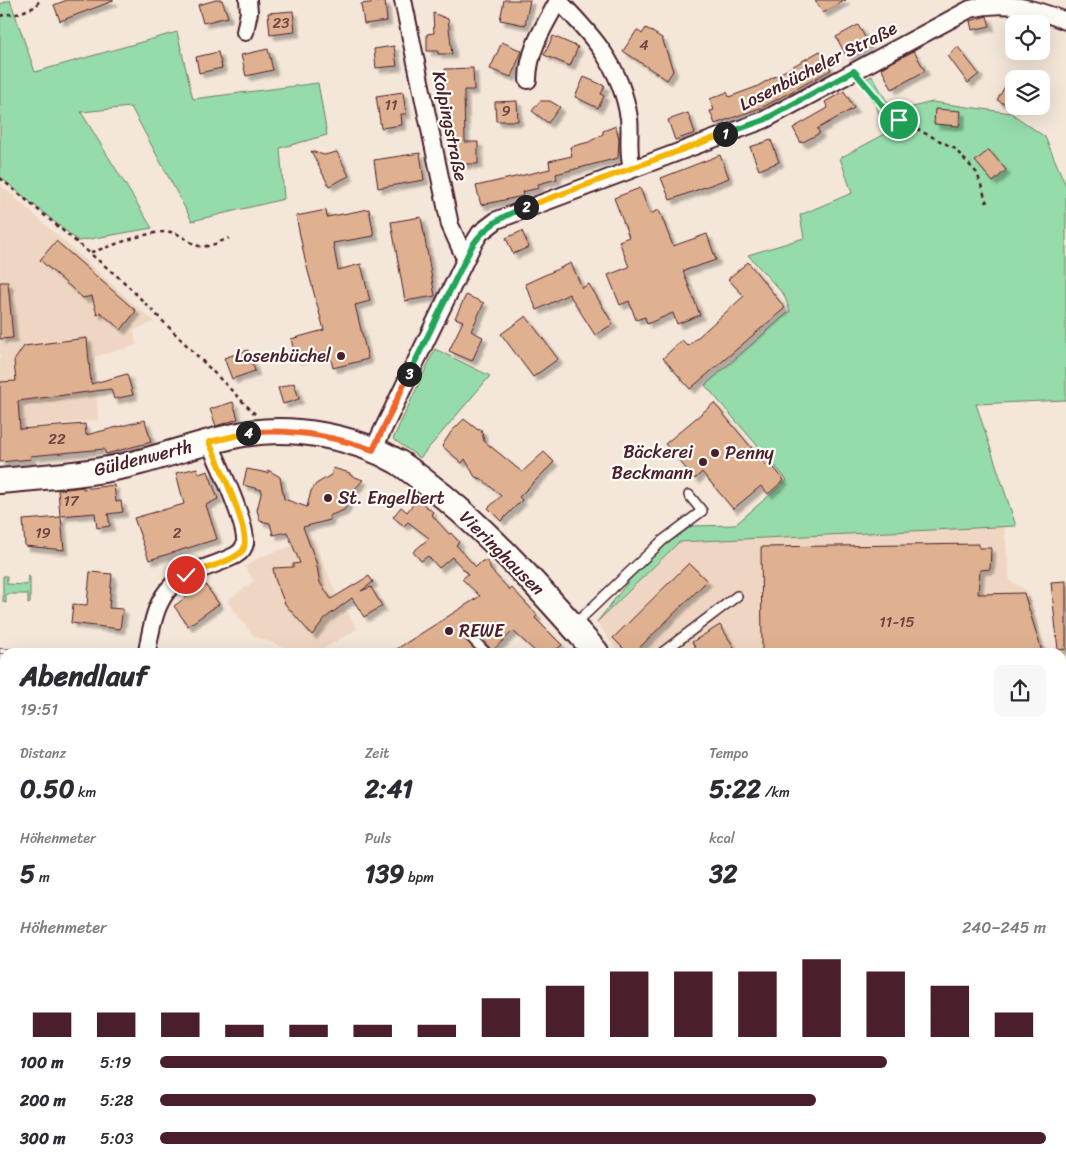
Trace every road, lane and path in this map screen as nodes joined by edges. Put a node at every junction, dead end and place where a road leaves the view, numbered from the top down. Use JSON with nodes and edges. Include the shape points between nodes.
{"nodes":[{"id":1,"x":39,"y":0,"type":"edge"},
{"id":2,"x":248,"y":0,"type":"edge"},
{"id":3,"x":403,"y":0,"type":"edge"},
{"id":4,"x":558,"y":0,"type":"edge"},
{"id":5,"x":0,"y":16,"type":"edge"},
{"id":6,"x":1066,"y":21,"type":"edge"},
{"id":7,"x":245,"y":32,"type":"dead end"},
{"id":8,"x":854,"y":71,"type":"junction"},
{"id":9,"x":528,"y":80,"type":"dead end"},
{"id":10,"x":632,"y":168,"type":"junction"},
{"id":11,"x":0,"y":178,"type":"edge"},
{"id":12,"x":986,"y":203,"type":"dead end"},
{"id":13,"x":229,"y":238,"type":"dead end"},
{"id":14,"x":90,"y":252,"type":"junction"},
{"id":15,"x":467,"y":255,"type":"junction"},
{"id":16,"x":255,"y":432,"type":"junction"},
{"id":17,"x":209,"y":442,"type":"junction"},
{"id":18,"x":373,"y":450,"type":"junction"},
{"id":19,"x":0,"y":481,"type":"edge"},
{"id":20,"x":688,"y":495,"type":"dead end"},
{"id":21,"x":738,"y":596,"type":"dead end"},
{"id":22,"x":573,"y":626,"type":"junction"},
{"id":23,"x":468,"y":634,"type":"dead end"},
{"id":24,"x":148,"y":648,"type":"edge"},
{"id":25,"x":482,"y":648,"type":"edge"},
{"id":26,"x":592,"y":648,"type":"edge"},
{"id":27,"x":668,"y":648,"type":"edge"}],
"edges":[{"from":1,"to":5,"type":"path","via":[[37,6],[14,15]]},
{"from":2,"to":7,"type":"street"},
{"from":3,"to":15,"type":"street","name":"Kolpingstraße","via":[[450,225],[463,254]]},
{"from":4,"to":9,"type":"street","via":[[528,63]]},
{"from":4,"to":10,"type":"street","via":[[598,44],[614,68],[629,120],[628,154]]},
{"from":6,"to":8,"type":"street","name":"Losenbücheler Straße","via":[[1015,4],[986,4],[970,9]]},
{"from":8,"to":10,"type":"street","name":"Losenbücheler Straße","via":[[764,120]]},
{"from":8,"to":12,"type":"path","via":[[889,113],[954,148],[976,173]]},
{"from":10,"to":15,"type":"street","name":"Losenbücheler Straße","via":[[497,220],[480,233]]},
{"from":11,"to":14,"type":"path"},
{"from":13,"to":14,"type":"path","via":[[199,246],[170,232]]},
{"from":14,"to":16,"type":"path","via":[[124,281],[255,414]]},
{"from":15,"to":18,"type":"street","name":"Losenbücheler Straße"},
{"from":16,"to":17,"type":"main road","name":"Güldenwerth"},
{"from":16,"to":18,"type":"main road","name":"Güldenwerth","via":[[309,434]]},
{"from":17,"to":19,"type":"main road","name":"Güldenwerth","via":[[125,466]]},
{"from":17,"to":24,"type":"street","via":[[233,500],[245,543],[236,555],[186,575],[164,594],[154,617]]},
{"from":18,"to":22,"type":"main road","name":"Vieringhausen","via":[[404,466],[467,516]]},
{"from":20,"to":22,"type":"lane","via":[[702,511],[662,541]]},
{"from":21,"to":27,"type":"lane"},
{"from":22,"to":26,"type":"main road","name":"Vieringhausen"},
{"from":23,"to":25,"type":"lane"}]}
